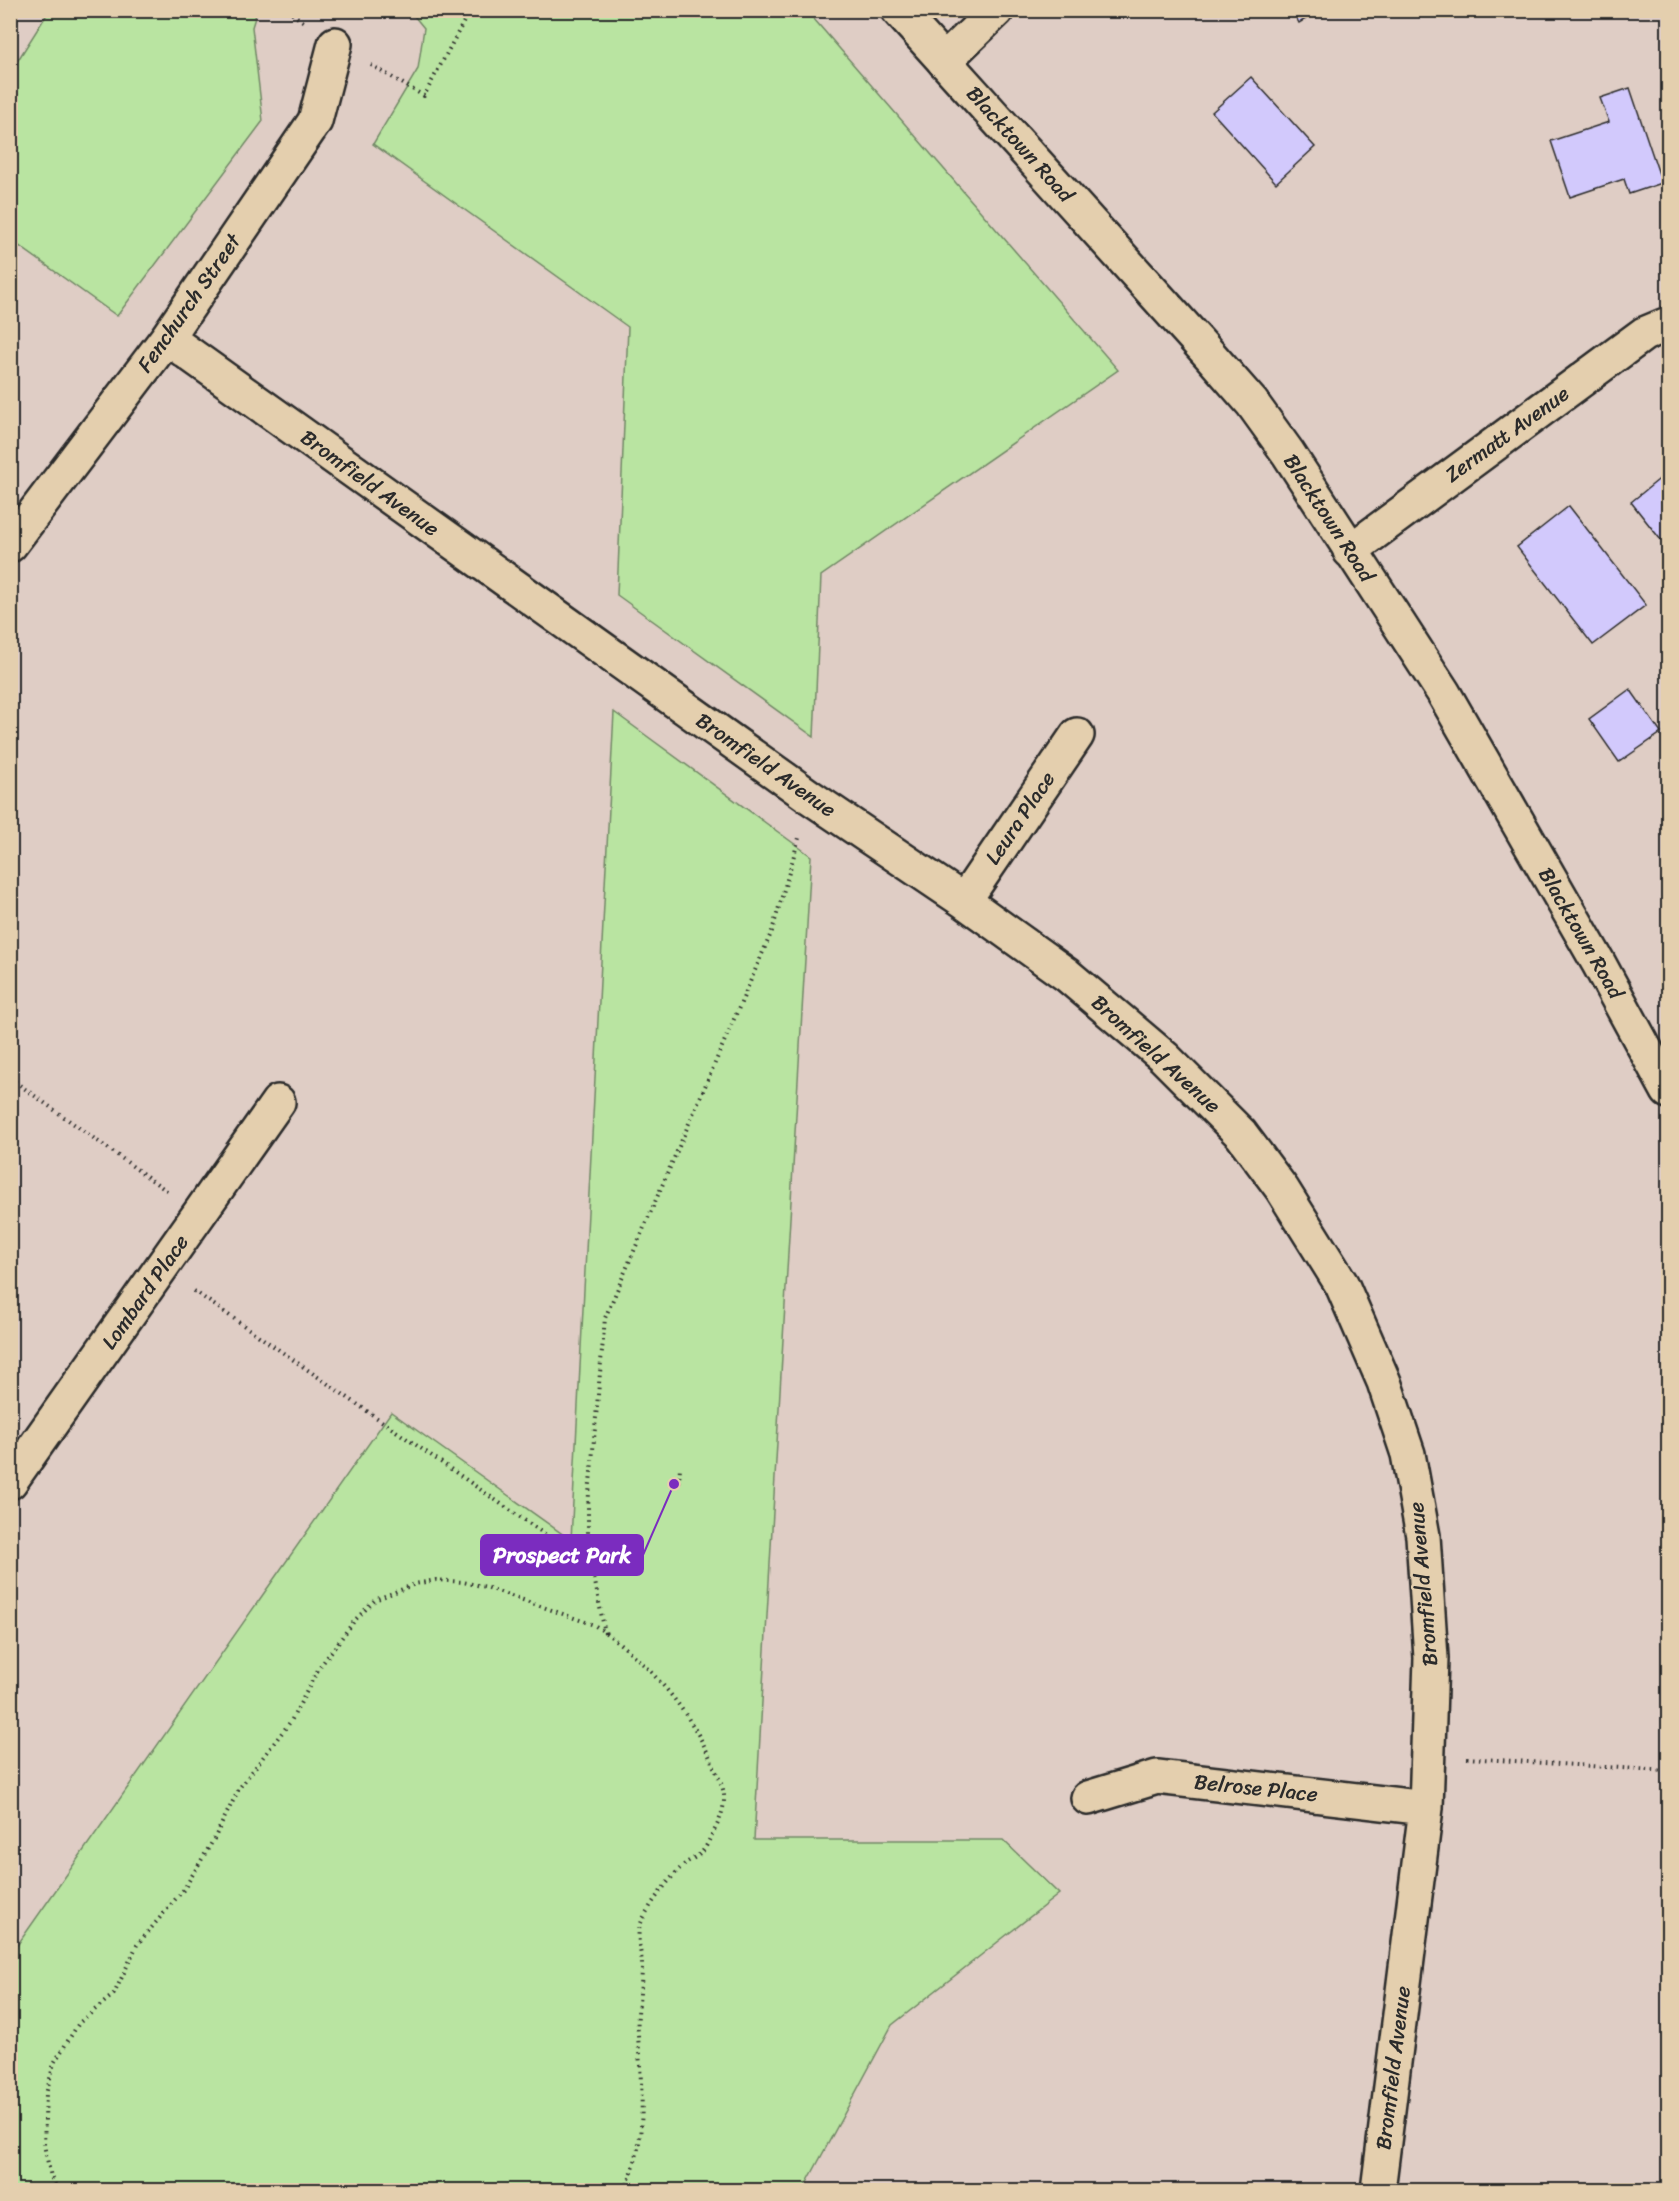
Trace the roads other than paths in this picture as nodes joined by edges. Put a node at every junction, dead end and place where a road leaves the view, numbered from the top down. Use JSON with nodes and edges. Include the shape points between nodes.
{"nodes":[{"id":1,"x":898,"y":10,"type":"edge"},
{"id":2,"x":998,"y":10,"type":"edge"},
{"id":3,"x":335,"y":44,"type":"road end"},
{"id":4,"x":944,"y":60,"type":"junction"},
{"id":5,"x":1668,"y":324,"type":"edge"},
{"id":6,"x":167,"y":338,"type":"junction"},
{"id":7,"x":10,"y":545,"type":"edge"},
{"id":8,"x":1350,"y":551,"type":"junction"},
{"id":9,"x":1077,"y":735,"type":"dead end"},
{"id":10,"x":964,"y":901,"type":"junction"},
{"id":11,"x":1668,"y":1091,"type":"edge"},
{"id":12,"x":278,"y":1102,"type":"dead end"},
{"id":13,"x":10,"y":1482,"type":"edge"},
{"id":14,"x":1088,"y":1798,"type":"dead end"},
{"id":15,"x":1426,"y":1808,"type":"junction"},
{"id":16,"x":1378,"y":2190,"type":"edge"}],
"edges":[{"from":1,"to":4,"type":"street","name":"Blacktown Road"},
{"from":2,"to":4,"type":"street"},
{"from":3,"to":6,"type":"street","name":"Fenchurch Street","via":[[315,121]]},
{"from":4,"to":8,"type":"street","name":"Blacktown Road","via":[[1252,403]]},
{"from":5,"to":8,"type":"street","name":"Zermatt Avenue","via":[[1644,334]]},
{"from":6,"to":7,"type":"street","name":"Fenchurch Street"},
{"from":6,"to":10,"type":"street","name":"Bromfield Avenue","via":[[810,797]]},
{"from":8,"to":11,"type":"street","name":"Blacktown Road","via":[[1443,692]]},
{"from":9,"to":10,"type":"street","name":"Leura Place"},
{"from":10,"to":15,"type":"street","name":"Bromfield Avenue","via":[[1067,975],[1164,1057],[1242,1134],[1282,1188],[1342,1285],[1384,1382],[1408,1454],[1421,1524],[1431,1658]]},
{"from":12,"to":13,"type":"street","name":"Lombard Place"},
{"from":14,"to":15,"type":"street","name":"Belrose Place","via":[[1157,1777]]},
{"from":15,"to":16,"type":"street","name":"Bromfield Avenue"}]}
